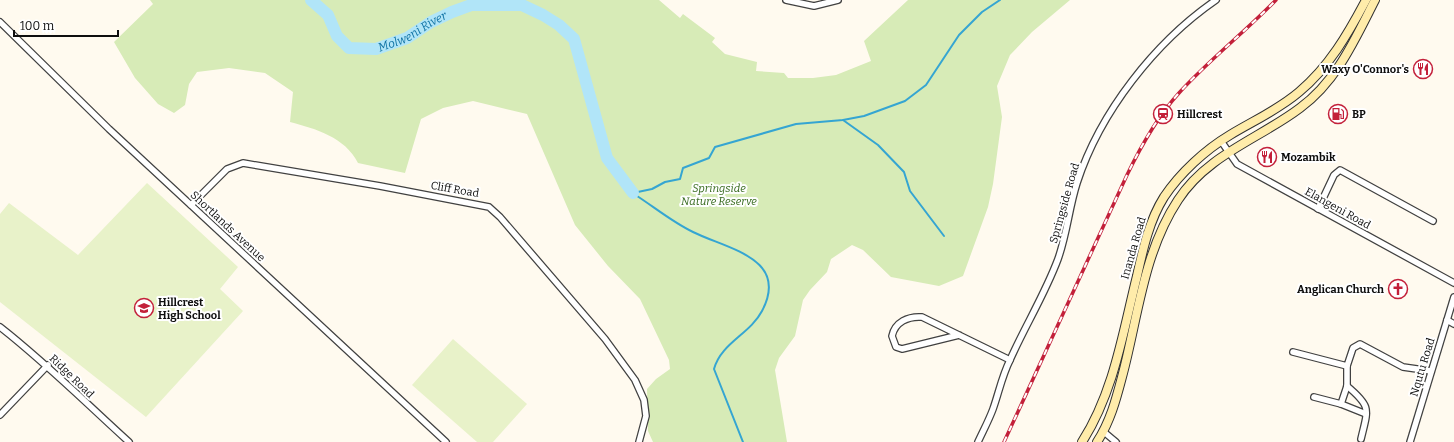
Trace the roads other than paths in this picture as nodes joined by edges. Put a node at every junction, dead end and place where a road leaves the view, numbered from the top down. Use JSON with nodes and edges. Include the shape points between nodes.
{"nodes":[{"id":1,"x":786,"y":0,"type":"edge"},
{"id":2,"x":838,"y":0,"type":"edge"},
{"id":3,"x":1216,"y":0,"type":"edge"},
{"id":4,"x":1366,"y":0,"type":"edge"},
{"id":5,"x":1375,"y":0,"type":"edge"},
{"id":6,"x":0,"y":22,"type":"edge"},
{"id":7,"x":1221,"y":141,"type":"junction"},
{"id":8,"x":1227,"y":152,"type":"junction"},
{"id":9,"x":191,"y":205,"type":"junction"},
{"id":10,"x":1318,"y":209,"type":"junction"},
{"id":11,"x":1433,"y":221,"type":"dead end"},
{"id":12,"x":1454,"y":283,"type":"edge"},
{"id":13,"x":1454,"y":297,"type":"edge"},
{"id":14,"x":1447,"y":320,"type":"junction"},
{"id":15,"x":1454,"y":324,"type":"edge"},
{"id":16,"x":0,"y":327,"type":"edge"},
{"id":17,"x":959,"y":335,"type":"junction"},
{"id":18,"x":1293,"y":352,"type":"dead end"},
{"id":19,"x":1010,"y":360,"type":"junction"},
{"id":20,"x":48,"y":365,"type":"junction"},
{"id":21,"x":1347,"y":366,"type":"junction"},
{"id":22,"x":1432,"y":371,"type":"junction"},
{"id":23,"x":1347,"y":386,"type":"junction"},
{"id":24,"x":1314,"y":397,"type":"dead end"},
{"id":25,"x":1341,"y":404,"type":"junction"},
{"id":26,"x":1366,"y":414,"type":"junction"},
{"id":27,"x":0,"y":415,"type":"edge"},
{"id":28,"x":1104,"y":432,"type":"junction"},
{"id":29,"x":1361,"y":440,"type":"dead end"},
{"id":30,"x":128,"y":442,"type":"edge"},
{"id":31,"x":446,"y":442,"type":"edge"},
{"id":32,"x":639,"y":442,"type":"edge"},
{"id":33,"x":978,"y":442,"type":"edge"},
{"id":34,"x":1082,"y":442,"type":"edge"},
{"id":35,"x":1097,"y":442,"type":"edge"},
{"id":36,"x":1116,"y":442,"type":"edge"},
{"id":37,"x":1410,"y":442,"type":"edge"}],
"edges":[{"from":1,"to":2,"type":"street","via":[[814,6]]},
{"from":3,"to":19,"type":"street","name":"Springside Road","via":[[1194,15],[1159,49],[1134,79],[1103,124],[1078,182],[1058,259]]},
{"from":4,"to":7,"type":"main road","name":"Inanda Road","via":[[1334,56],[1304,88]]},
{"from":5,"to":8,"type":"main road","name":"Inanda Road","via":[[1348,53],[1317,94],[1287,117]]},
{"from":6,"to":9,"type":"street","name":"Shortlands Avenue","via":[[93,114]]},
{"from":7,"to":8,"type":"street","name":"Elangeni Road"},
{"from":7,"to":34,"type":"main road","name":"Inanda Road","via":[[1174,182],[1155,213],[1109,384]]},
{"from":8,"to":10,"type":"street","name":"Elangeni Road","via":[[1237,164]]},
{"from":8,"to":28,"type":"main road","name":"Inanda Road","via":[[1190,184],[1159,234],[1149,264],[1118,390]]},
{"from":9,"to":31,"type":"street","name":"Shortlands Avenue"},
{"from":9,"to":32,"type":"street","name":"Cliff Road","via":[[227,168],[243,163],[489,207],[605,339],[635,380],[644,400],[646,416]]},
{"from":10,"to":11,"type":"street","via":[[1334,175],[1340,170]]},
{"from":10,"to":12,"type":"street","name":"Elangeni Road"},
{"from":13,"to":14,"type":"street","name":"Nqutu Road"},
{"from":14,"to":15,"type":"street"},
{"from":14,"to":22,"type":"street","name":"Nqutu Road"},
{"from":16,"to":20,"type":"street","name":"Ridge Road"},
{"from":17,"to":17,"type":"street","via":[[902,349],[896,346],[892,336],[899,323],[907,318],[917,317]]},
{"from":17,"to":19,"type":"street"},
{"from":18,"to":21,"type":"street"},
{"from":19,"to":33,"type":"street","name":"Springside Road"},
{"from":20,"to":27,"type":"street"},
{"from":20,"to":30,"type":"street","name":"Ridge Road"},
{"from":21,"to":22,"type":"street","via":[[1352,348],[1360,344],[1403,367]]},
{"from":21,"to":23,"type":"street"},
{"from":22,"to":37,"type":"street","name":"Nqutu Road"},
{"from":23,"to":25,"type":"street"},
{"from":23,"to":26,"type":"street","via":[[1364,400]]},
{"from":24,"to":25,"type":"street"},
{"from":25,"to":26,"type":"street"},
{"from":26,"to":29,"type":"street"},
{"from":28,"to":35,"type":"main road","name":"Inanda Road"},
{"from":28,"to":36,"type":"street"}]}
